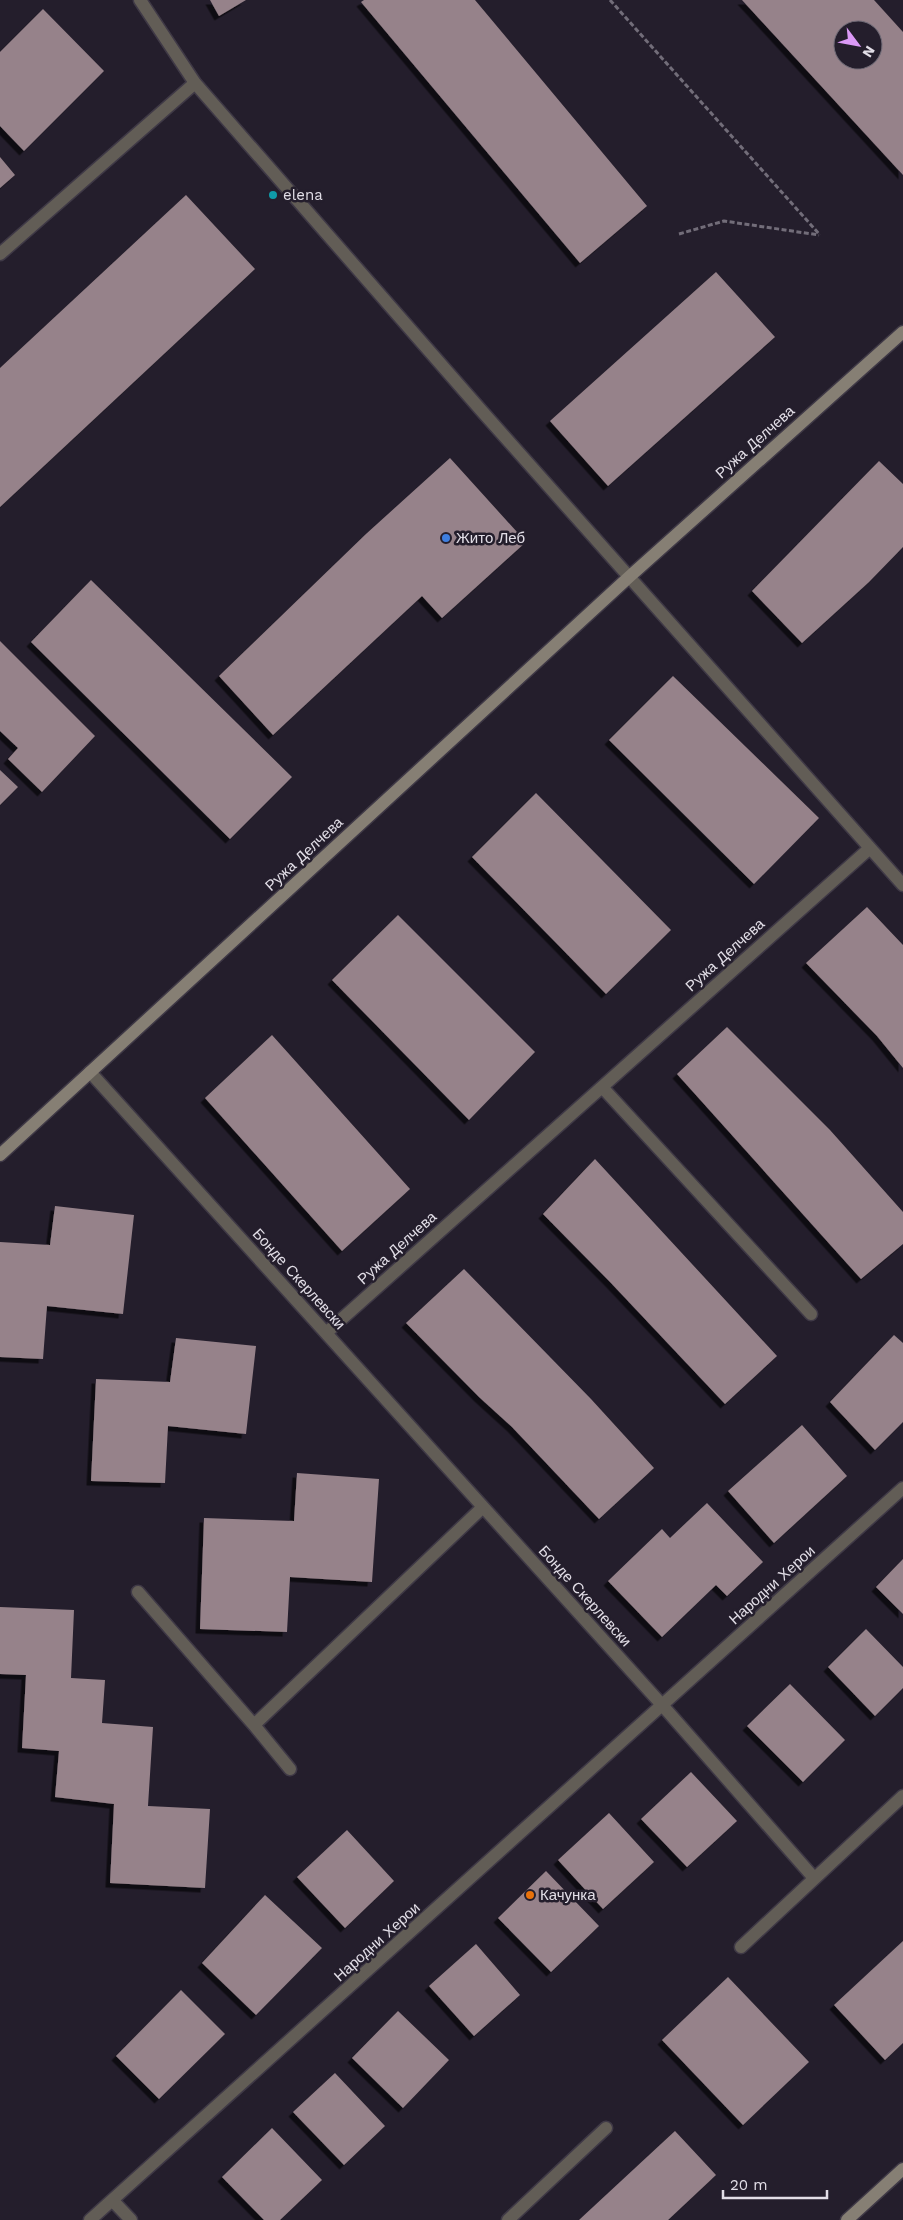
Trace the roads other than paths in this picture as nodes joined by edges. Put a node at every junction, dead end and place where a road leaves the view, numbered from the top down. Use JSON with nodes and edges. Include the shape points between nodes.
{"nodes":[{"id":1,"x":140,"y":0,"type":"edge"},
{"id":2,"x":195,"y":83,"type":"junction"},
{"id":3,"x":0,"y":254,"type":"edge"},
{"id":4,"x":903,"y":332,"type":"edge"},
{"id":5,"x":629,"y":576,"type":"junction"},
{"id":6,"x":870,"y":848,"type":"junction"},
{"id":7,"x":903,"y":885,"type":"edge"},
{"id":8,"x":90,"y":1072,"type":"junction"},
{"id":9,"x":602,"y":1087,"type":"junction"},
{"id":10,"x":0,"y":1155,"type":"edge"},
{"id":11,"x":811,"y":1314,"type":"dead end"},
{"id":12,"x":326,"y":1333,"type":"junction"},
{"id":13,"x":903,"y":1488,"type":"edge"},
{"id":14,"x":483,"y":1507,"type":"junction"},
{"id":15,"x":138,"y":1592,"type":"dead end"},
{"id":16,"x":663,"y":1706,"type":"junction"},
{"id":17,"x":254,"y":1725,"type":"junction"},
{"id":18,"x":290,"y":1769,"type":"dead end"},
{"id":19,"x":903,"y":1796,"type":"edge"},
{"id":20,"x":814,"y":1878,"type":"junction"},
{"id":21,"x":741,"y":1947,"type":"dead end"},
{"id":22,"x":606,"y":2128,"type":"dead end"},
{"id":23,"x":903,"y":2169,"type":"edge"},
{"id":24,"x":113,"y":2202,"type":"junction"},
{"id":25,"x":90,"y":2220,"type":"edge"},
{"id":26,"x":131,"y":2220,"type":"edge"},
{"id":27,"x":508,"y":2220,"type":"edge"},
{"id":28,"x":847,"y":2220,"type":"edge"}],
"edges":[{"from":1,"to":2,"type":"street"},
{"from":2,"to":3,"type":"street"},
{"from":2,"to":5,"type":"street"},
{"from":4,"to":5,"type":"street","name":"Ружа Делчева"},
{"from":5,"to":6,"type":"street"},
{"from":5,"to":8,"type":"street","name":"Ружа Делчева"},
{"from":6,"to":7,"type":"street"},
{"from":6,"to":9,"type":"street","name":"Ружа Делчева"},
{"from":8,"to":10,"type":"street","name":"Ружа Делчева"},
{"from":8,"to":12,"type":"street","name":"Бонде Скерлевски"},
{"from":9,"to":11,"type":"street"},
{"from":9,"to":12,"type":"street","name":"Ружа Делчева"},
{"from":12,"to":14,"type":"street","name":"Бонде Скерлевски"},
{"from":13,"to":16,"type":"street","name":"Народни Херои"},
{"from":14,"to":16,"type":"street","name":"Бонде Скерлевски"},
{"from":14,"to":17,"type":"street"},
{"from":15,"to":17,"type":"street"},
{"from":16,"to":20,"type":"street"},
{"from":16,"to":24,"type":"street","name":"Народни Херои"},
{"from":17,"to":18,"type":"street"},
{"from":19,"to":20,"type":"street"},
{"from":20,"to":21,"type":"street"},
{"from":22,"to":27,"type":"street"},
{"from":23,"to":28,"type":"street"},
{"from":24,"to":25,"type":"street","name":"Народни Херои"},
{"from":24,"to":26,"type":"street"}]}
